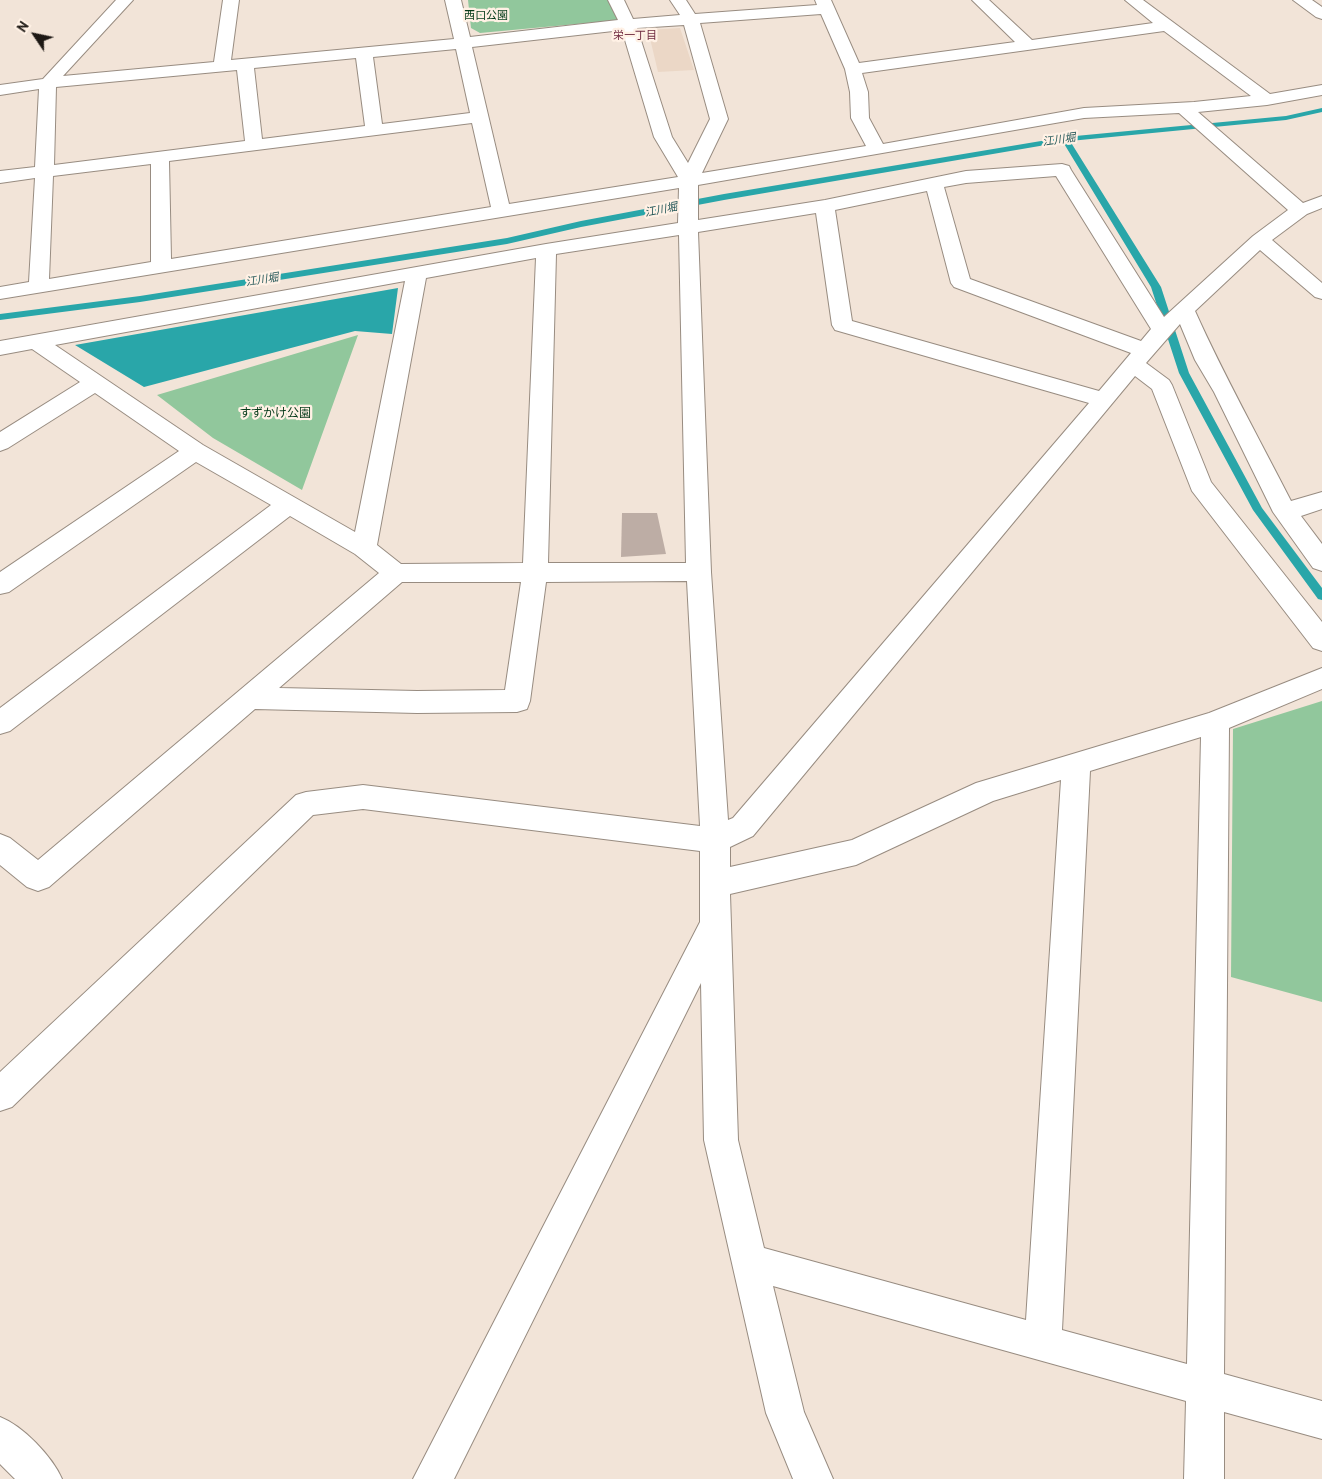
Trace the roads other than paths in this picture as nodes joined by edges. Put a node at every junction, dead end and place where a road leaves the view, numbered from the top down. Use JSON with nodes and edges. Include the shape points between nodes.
{"nodes":[{"id":1,"x":125,"y":0,"type":"edge"},
{"id":2,"x":231,"y":0,"type":"edge"},
{"id":3,"x":453,"y":0,"type":"edge"},
{"id":4,"x":616,"y":0,"type":"edge"},
{"id":5,"x":678,"y":0,"type":"edge"},
{"id":6,"x":980,"y":0,"type":"edge"},
{"id":7,"x":1133,"y":0,"type":"edge"},
{"id":8,"x":1301,"y":0,"type":"edge"},
{"id":9,"x":826,"y":4,"type":"edge"},
{"id":10,"x":1322,"y":14,"type":"edge"},
{"id":11,"x":691,"y":20,"type":"junction"},
{"id":12,"x":628,"y":24,"type":"junction"},
{"id":13,"x":1166,"y":26,"type":"junction"},
{"id":14,"x":464,"y":43,"type":"junction"},
{"id":15,"x":1028,"y":45,"type":"junction"},
{"id":16,"x":364,"y":53,"type":"junction"},
{"id":17,"x":245,"y":64,"type":"junction"},
{"id":18,"x":222,"y":66,"type":"junction"},
{"id":19,"x":853,"y":69,"type":"junction"},
{"id":20,"x":48,"y":83,"type":"junction"},
{"id":21,"x":0,"y":90,"type":"edge"},
{"id":22,"x":1322,"y":90,"type":"edge"},
{"id":23,"x":1267,"y":100,"type":"junction"},
{"id":24,"x":1182,"y":108,"type":"junction"},
{"id":25,"x":478,"y":117,"type":"junction"},
{"id":26,"x":374,"y":130,"type":"junction"},
{"id":27,"x":254,"y":145,"type":"junction"},
{"id":28,"x":877,"y":150,"type":"junction"},
{"id":29,"x":160,"y":157,"type":"junction"},
{"id":30,"x":44,"y":171,"type":"junction"},
{"id":31,"x":0,"y":177,"type":"edge"},
{"id":32,"x":689,"y":180,"type":"junction"},
{"id":33,"x":934,"y":183,"type":"junction"},
{"id":34,"x":1322,"y":202,"type":"edge"},
{"id":35,"x":824,"y":206,"type":"junction"},
{"id":36,"x":501,"y":210,"type":"junction"},
{"id":37,"x":1300,"y":210,"type":"junction"},
{"id":38,"x":688,"y":226,"type":"junction"},
{"id":39,"x":1260,"y":240,"type":"junction"},
{"id":40,"x":546,"y":250,"type":"junction"},
{"id":41,"x":161,"y":266,"type":"junction"},
{"id":42,"x":417,"y":272,"type":"junction"},
{"id":43,"x":39,"y":287,"type":"junction"},
{"id":44,"x":0,"y":293,"type":"edge"},
{"id":45,"x":1322,"y":293,"type":"edge"},
{"id":46,"x":1184,"y":308,"type":"junction"},
{"id":47,"x":1162,"y":330,"type":"junction"},
{"id":48,"x":36,"y":342,"type":"junction"},
{"id":49,"x":0,"y":348,"type":"edge"},
{"id":50,"x":1138,"y":357,"type":"junction"},
{"id":51,"x":96,"y":382,"type":"junction"},
{"id":52,"x":1102,"y":398,"type":"junction"},
{"id":53,"x":0,"y":443,"type":"edge"},
{"id":54,"x":195,"y":451,"type":"junction"},
{"id":55,"x":1322,"y":500,"type":"edge"},
{"id":56,"x":288,"y":505,"type":"junction"},
{"id":57,"x":1285,"y":512,"type":"junction"},
{"id":58,"x":364,"y":548,"type":"junction"},
{"id":59,"x":1322,"y":562,"type":"edge"},
{"id":60,"x":699,"y":572,"type":"junction"},
{"id":61,"x":396,"y":573,"type":"junction"},
{"id":62,"x":535,"y":574,"type":"junction"},
{"id":63,"x":0,"y":585,"type":"edge"},
{"id":64,"x":1322,"y":641,"type":"edge"},
{"id":65,"x":1322,"y":678,"type":"edge"},
{"id":66,"x":249,"y":698,"type":"junction"},
{"id":67,"x":1215,"y":722,"type":"junction"},
{"id":68,"x":0,"y":723,"type":"edge"},
{"id":69,"x":1076,"y":764,"type":"junction"},
{"id":70,"x":716,"y":840,"type":"junction"},
{"id":71,"x":0,"y":847,"type":"edge"},
{"id":72,"x":715,"y":884,"type":"junction"},
{"id":73,"x":715,"y":923,"type":"junction"},
{"id":74,"x":0,"y":1095,"type":"edge"},
{"id":75,"x":750,"y":1262,"type":"junction"},
{"id":76,"x":1044,"y":1343,"type":"junction"},
{"id":77,"x":1205,"y":1388,"type":"junction"},
{"id":78,"x":1322,"y":1420,"type":"edge"},
{"id":79,"x":0,"y":1436,"type":"edge"},
{"id":80,"x":42,"y":1479,"type":"edge"},
{"id":81,"x":433,"y":1479,"type":"edge"},
{"id":82,"x":813,"y":1479,"type":"edge"},
{"id":83,"x":1204,"y":1479,"type":"edge"}],
"edges":[{"from":1,"to":20,"type":"street"},
{"from":2,"to":18,"type":"street"},
{"from":3,"to":14,"type":"street"},
{"from":4,"to":12,"type":"street"},
{"from":5,"to":11,"type":"street"},
{"from":6,"to":15,"type":"street"},
{"from":7,"to":13,"type":"street"},
{"from":8,"to":10,"type":"street"},
{"from":9,"to":11,"type":"street"},
{"from":9,"to":19,"type":"street"},
{"from":11,"to":12,"type":"street"},
{"from":11,"to":32,"type":"street","via":[[719,119]]},
{"from":12,"to":14,"type":"street"},
{"from":12,"to":32,"type":"street","via":[[663,137]]},
{"from":13,"to":15,"type":"street"},
{"from":13,"to":23,"type":"street"},
{"from":14,"to":16,"type":"street"},
{"from":14,"to":25,"type":"street"},
{"from":15,"to":19,"type":"street"},
{"from":16,"to":17,"type":"street"},
{"from":16,"to":26,"type":"street"},
{"from":17,"to":18,"type":"street"},
{"from":17,"to":27,"type":"street"},
{"from":18,"to":20,"type":"street"},
{"from":19,"to":28,"type":"street","via":[[860,92],[860,118]]},
{"from":20,"to":21,"type":"street"},
{"from":20,"to":30,"type":"street"},
{"from":22,"to":23,"type":"street"},
{"from":23,"to":24,"type":"street"},
{"from":24,"to":28,"type":"street","via":[[1084,113]]},
{"from":24,"to":37,"type":"street"},
{"from":25,"to":26,"type":"street"},
{"from":25,"to":36,"type":"street"},
{"from":26,"to":27,"type":"street"},
{"from":27,"to":29,"type":"street"},
{"from":28,"to":32,"type":"street"},
{"from":29,"to":30,"type":"street"},
{"from":29,"to":41,"type":"street"},
{"from":30,"to":31,"type":"street"},
{"from":30,"to":43,"type":"street"},
{"from":32,"to":36,"type":"street"},
{"from":32,"to":38,"type":"street"},
{"from":33,"to":35,"type":"street"},
{"from":33,"to":47,"type":"street","via":[[966,177],[1062,170]]},
{"from":33,"to":50,"type":"street","via":[[961,283]]},
{"from":34,"to":37,"type":"street"},
{"from":35,"to":38,"type":"street"},
{"from":35,"to":52,"type":"street","via":[[842,325]]},
{"from":36,"to":41,"type":"street"},
{"from":37,"to":39,"type":"street"},
{"from":38,"to":40,"type":"street"},
{"from":38,"to":60,"type":"street"},
{"from":39,"to":45,"type":"street"},
{"from":39,"to":46,"type":"street"},
{"from":40,"to":42,"type":"street"},
{"from":40,"to":62,"type":"street"},
{"from":41,"to":43,"type":"street"},
{"from":42,"to":48,"type":"street"},
{"from":42,"to":58,"type":"street"},
{"from":43,"to":44,"type":"street"},
{"from":46,"to":47,"type":"street"},
{"from":46,"to":57,"type":"street","via":[[1206,360]]},
{"from":47,"to":50,"type":"street"},
{"from":48,"to":49,"type":"street"},
{"from":48,"to":51,"type":"street"},
{"from":50,"to":52,"type":"street"},
{"from":50,"to":64,"type":"street","via":[[1161,385],[1200,484]]},
{"from":51,"to":53,"type":"street"},
{"from":51,"to":54,"type":"street"},
{"from":52,"to":70,"type":"street","via":[[743,827]]},
{"from":54,"to":56,"type":"street"},
{"from":54,"to":63,"type":"street"},
{"from":55,"to":57,"type":"street"},
{"from":56,"to":58,"type":"street"},
{"from":56,"to":68,"type":"street"},
{"from":57,"to":59,"type":"street"},
{"from":58,"to":61,"type":"street"},
{"from":60,"to":62,"type":"street"},
{"from":60,"to":70,"type":"street"},
{"from":61,"to":62,"type":"street"},
{"from":61,"to":66,"type":"street"},
{"from":62,"to":66,"type":"street","via":[[517,701]]},
{"from":65,"to":67,"type":"street"},
{"from":66,"to":71,"type":"street","via":[[38,878]]},
{"from":67,"to":69,"type":"street"},
{"from":67,"to":77,"type":"street"},
{"from":69,"to":72,"type":"street","via":[[986,791],[856,852]]},
{"from":69,"to":76,"type":"street"},
{"from":70,"to":72,"type":"street"},
{"from":70,"to":74,"type":"street","via":[[364,797],[306,804]]},
{"from":72,"to":73,"type":"street"},
{"from":73,"to":75,"type":"street","via":[[721,1140]]},
{"from":73,"to":81,"type":"street"},
{"from":75,"to":76,"type":"street"},
{"from":75,"to":82,"type":"street","via":[[785,1413]]},
{"from":76,"to":77,"type":"street"},
{"from":77,"to":78,"type":"street"},
{"from":77,"to":83,"type":"street"},
{"from":79,"to":80,"type":"street"}]}
